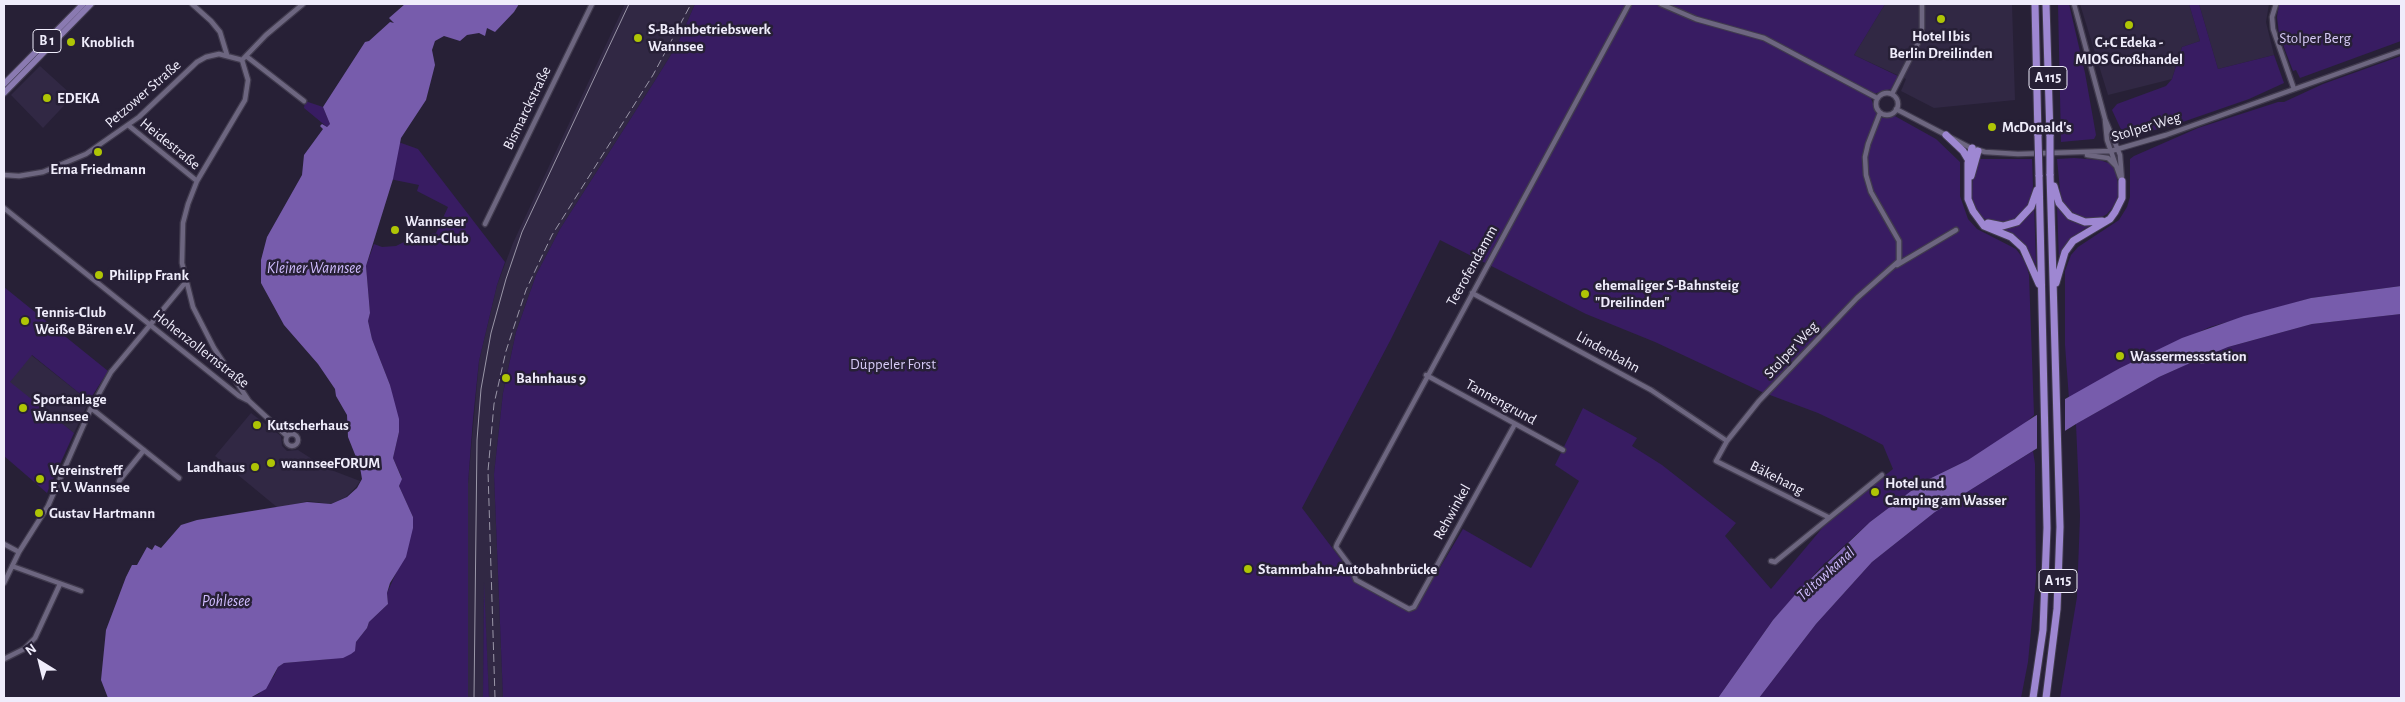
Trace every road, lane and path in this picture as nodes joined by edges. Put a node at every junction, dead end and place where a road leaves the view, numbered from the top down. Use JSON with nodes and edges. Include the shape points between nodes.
{"nodes":[{"id":1,"x":83,"y":4,"type":"edge"},
{"id":2,"x":91,"y":4,"type":"edge"},
{"id":3,"x":192,"y":4,"type":"edge"},
{"id":4,"x":302,"y":4,"type":"edge"},
{"id":5,"x":592,"y":4,"type":"edge"},
{"id":6,"x":1629,"y":4,"type":"edge"},
{"id":7,"x":1660,"y":4,"type":"edge"},
{"id":8,"x":1922,"y":4,"type":"edge"},
{"id":9,"x":2035,"y":4,"type":"edge"},
{"id":10,"x":2046,"y":4,"type":"edge"},
{"id":11,"x":2074,"y":4,"type":"edge"},
{"id":12,"x":2276,"y":4,"type":"edge"},
{"id":13,"x":2401,"y":51,"type":"edge"},
{"id":14,"x":227,"y":55,"type":"junction"},
{"id":15,"x":244,"y":58,"type":"junction"},
{"id":16,"x":4,"y":84,"type":"edge"},
{"id":17,"x":2294,"y":89,"type":"junction"},
{"id":18,"x":4,"y":93,"type":"edge"},
{"id":19,"x":1892,"y":94,"type":"junction"},
{"id":20,"x":1877,"y":98,"type":"junction"},
{"id":21,"x":304,"y":101,"type":"dead end"},
{"id":22,"x":1896,"y":109,"type":"junction"},
{"id":23,"x":1880,"y":113,"type":"junction"},
{"id":24,"x":2105,"y":119,"type":"junction"},
{"id":25,"x":128,"y":126,"type":"junction"},
{"id":26,"x":1946,"y":135,"type":"junction"},
{"id":27,"x":2118,"y":149,"type":"junction"},
{"id":28,"x":1975,"y":150,"type":"junction"},
{"id":29,"x":2111,"y":151,"type":"junction"},
{"id":30,"x":2085,"y":153,"type":"junction"},
{"id":31,"x":1969,"y":160,"type":"junction"},
{"id":32,"x":2117,"y":167,"type":"junction"},
{"id":33,"x":2050,"y":174,"type":"junction"},
{"id":34,"x":4,"y":175,"type":"edge"},
{"id":35,"x":2039,"y":178,"type":"junction"},
{"id":36,"x":197,"y":181,"type":"junction"},
{"id":37,"x":2122,"y":181,"type":"junction"},
{"id":38,"x":1968,"y":186,"type":"junction"},
{"id":39,"x":4,"y":208,"type":"edge"},
{"id":40,"x":1976,"y":217,"type":"junction"},
{"id":41,"x":2110,"y":218,"type":"junction"},
{"id":42,"x":485,"y":224,"type":"dead end"},
{"id":43,"x":1956,"y":230,"type":"dead end"},
{"id":44,"x":1896,"y":265,"type":"junction"},
{"id":45,"x":185,"y":283,"type":"junction"},
{"id":46,"x":2042,"y":291,"type":"junction"},
{"id":47,"x":2054,"y":291,"type":"junction"},
{"id":48,"x":1472,"y":293,"type":"junction"},
{"id":49,"x":150,"y":326,"type":"junction"},
{"id":50,"x":1426,"y":375,"type":"junction"},
{"id":51,"x":249,"y":401,"type":"junction"},
{"id":52,"x":91,"y":408,"type":"junction"},
{"id":53,"x":1514,"y":424,"type":"junction"},
{"id":54,"x":287,"y":436,"type":"dead end"},
{"id":55,"x":1727,"y":441,"type":"junction"},
{"id":56,"x":144,"y":450,"type":"junction"},
{"id":57,"x":1563,"y":450,"type":"dead end"},
{"id":58,"x":1716,"y":461,"type":"joint"},
{"id":59,"x":1882,"y":475,"type":"dead end"},
{"id":60,"x":179,"y":478,"type":"dead end"},
{"id":61,"x":119,"y":481,"type":"dead end"},
{"id":62,"x":1828,"y":517,"type":"junction"},
{"id":63,"x":4,"y":544,"type":"edge"},
{"id":64,"x":19,"y":552,"type":"junction"},
{"id":65,"x":1771,"y":561,"type":"dead end"},
{"id":66,"x":12,"y":566,"type":"junction"},
{"id":67,"x":4,"y":583,"type":"edge"},
{"id":68,"x":60,"y":584,"type":"junction"},
{"id":69,"x":81,"y":591,"type":"dead end"},
{"id":70,"x":1409,"y":609,"type":"joint"},
{"id":71,"x":4,"y":659,"type":"edge"},
{"id":72,"x":2033,"y":698,"type":"edge"},
{"id":73,"x":2046,"y":698,"type":"edge"}],
"edges":[{"from":1,"to":16,"type":"main road","number":"B 1"},
{"from":2,"to":18,"type":"main road","number":"B 1"},
{"from":3,"to":14,"type":"street","via":[[220,32]]},
{"from":4,"to":15,"type":"street"},
{"from":5,"to":42,"type":"street","name":"Bismarckstraße"},
{"from":6,"to":48,"type":"street","name":"Teerofendamm"},
{"from":7,"to":20,"type":"street","via":[[1696,19],[1764,38]]},
{"from":8,"to":19,"type":"street","via":[[1918,43]]},
{"from":9,"to":35,"type":"highway","number":"A 115","bridge":true},
{"from":10,"to":33,"type":"highway","number":"A 115","bridge":true},
{"from":11,"to":24,"type":"street"},
{"from":12,"to":17,"type":"street","via":[[2273,29]]},
{"from":13,"to":17,"type":"street","name":"Stolper Weg"},
{"from":14,"to":15,"type":"street","name":"Petzower Straße"},
{"from":14,"to":25,"type":"street","name":"Petzower Straße","via":[[213,55],[198,62]]},
{"from":15,"to":21,"type":"street","name":"Petzower Straße"},
{"from":15,"to":36,"type":"street","via":[[248,80],[245,100]]},
{"from":17,"to":27,"type":"street","name":"Stolper Weg","via":[[2166,136]]},
{"from":19,"to":20,"type":"street","via":[[1886,93]]},
{"from":19,"to":22,"type":"street","via":[[1897,101]]},
{"from":20,"to":23,"type":"street"},
{"from":22,"to":23,"type":"street","via":[[1887,115]]},
{"from":22,"to":26,"type":"street","name":"Stolper Weg"},
{"from":23,"to":44,"type":"street","via":[[1865,157],[1866,175],[1871,192],[1899,241],[1901,255]]},
{"from":24,"to":27,"type":"street"},
{"from":24,"to":29,"type":"street"},
{"from":25,"to":34,"type":"street","name":"Petzower Straße","via":[[63,165],[31,174]]},
{"from":25,"to":36,"type":"street","name":"Heidestraße"},
{"from":26,"to":28,"type":"street","name":"Stolper Weg"},
{"from":26,"to":31,"type":"highway"},
{"from":27,"to":29,"type":"street","name":"Stolper Weg"},
{"from":27,"to":37,"type":"street"},
{"from":28,"to":30,"type":"street","name":"Stolper Weg","via":[[2002,154]]},
{"from":28,"to":31,"type":"highway"},
{"from":28,"to":38,"type":"highway"},
{"from":29,"to":30,"type":"street","name":"Stolper Weg"},
{"from":29,"to":32,"type":"street"},
{"from":30,"to":32,"type":"street","via":[[2108,158]]},
{"from":31,"to":38,"type":"highway"},
{"from":32,"to":37,"type":"street"},
{"from":33,"to":41,"type":"highway","via":[[2059,202],[2070,216],[2097,223]]},
{"from":33,"to":47,"type":"highway","number":"A 115"},
{"from":35,"to":40,"type":"highway","via":[[2031,207],[2017,222],[1994,225]]},
{"from":35,"to":46,"type":"highway","number":"A 115"},
{"from":36,"to":45,"type":"street","via":[[183,223]]},
{"from":37,"to":41,"type":"highway","via":[[2122,198]]},
{"from":38,"to":40,"type":"highway","via":[[1968,199]]},
{"from":39,"to":49,"type":"street","name":"Hohenzollernstraße"},
{"from":40,"to":46,"type":"highway","via":[[1984,226],[2011,237],[2023,248]]},
{"from":41,"to":47,"type":"highway","via":[[2073,241],[2061,263]]},
{"from":43,"to":44,"type":"street","name":"Stolper Weg"},
{"from":44,"to":55,"type":"street","name":"Stolper Weg","via":[[1857,298],[1746,416]]},
{"from":45,"to":49,"type":"street"},
{"from":45,"to":51,"type":"street","via":[[204,330]]},
{"from":46,"to":72,"type":"highway","number":"A 115","via":[[2046,587]]},
{"from":47,"to":73,"type":"highway","number":"A 115","via":[[2059,463],[2057,601]]},
{"from":48,"to":50,"type":"street","name":"Teerofendamm"},
{"from":48,"to":55,"type":"street","name":"Lindenbahn","via":[[1650,390]]},
{"from":49,"to":51,"type":"street","name":"Hohenzollernstraße"},
{"from":49,"to":52,"type":"street","via":[[111,372]]},
{"from":50,"to":53,"type":"street","name":"Tannengrund"},
{"from":50,"to":70,"type":"street","name":"Teerofendamm","via":[[1336,547],[1356,580]]},
{"from":51,"to":54,"type":"street","name":"Hohenzollernstraße"},
{"from":52,"to":56,"type":"street"},
{"from":52,"to":64,"type":"street","via":[[48,506]]},
{"from":53,"to":57,"type":"street","name":"Tannengrund"},
{"from":53,"to":70,"type":"street","name":"Rehwinkel","via":[[1414,607]]},
{"from":55,"to":58,"type":"street","name":"Stolper Weg"},
{"from":56,"to":60,"type":"street"},
{"from":56,"to":61,"type":"street"},
{"from":58,"to":62,"type":"street","name":"Bäkehang"},
{"from":59,"to":62,"type":"street"},
{"from":62,"to":65,"type":"street","via":[[1775,562]]},
{"from":63,"to":64,"type":"street"},
{"from":64,"to":66,"type":"street"},
{"from":66,"to":67,"type":"street"},
{"from":66,"to":68,"type":"street"},
{"from":68,"to":69,"type":"street"},
{"from":68,"to":71,"type":"street","via":[[35,638]]}]}
